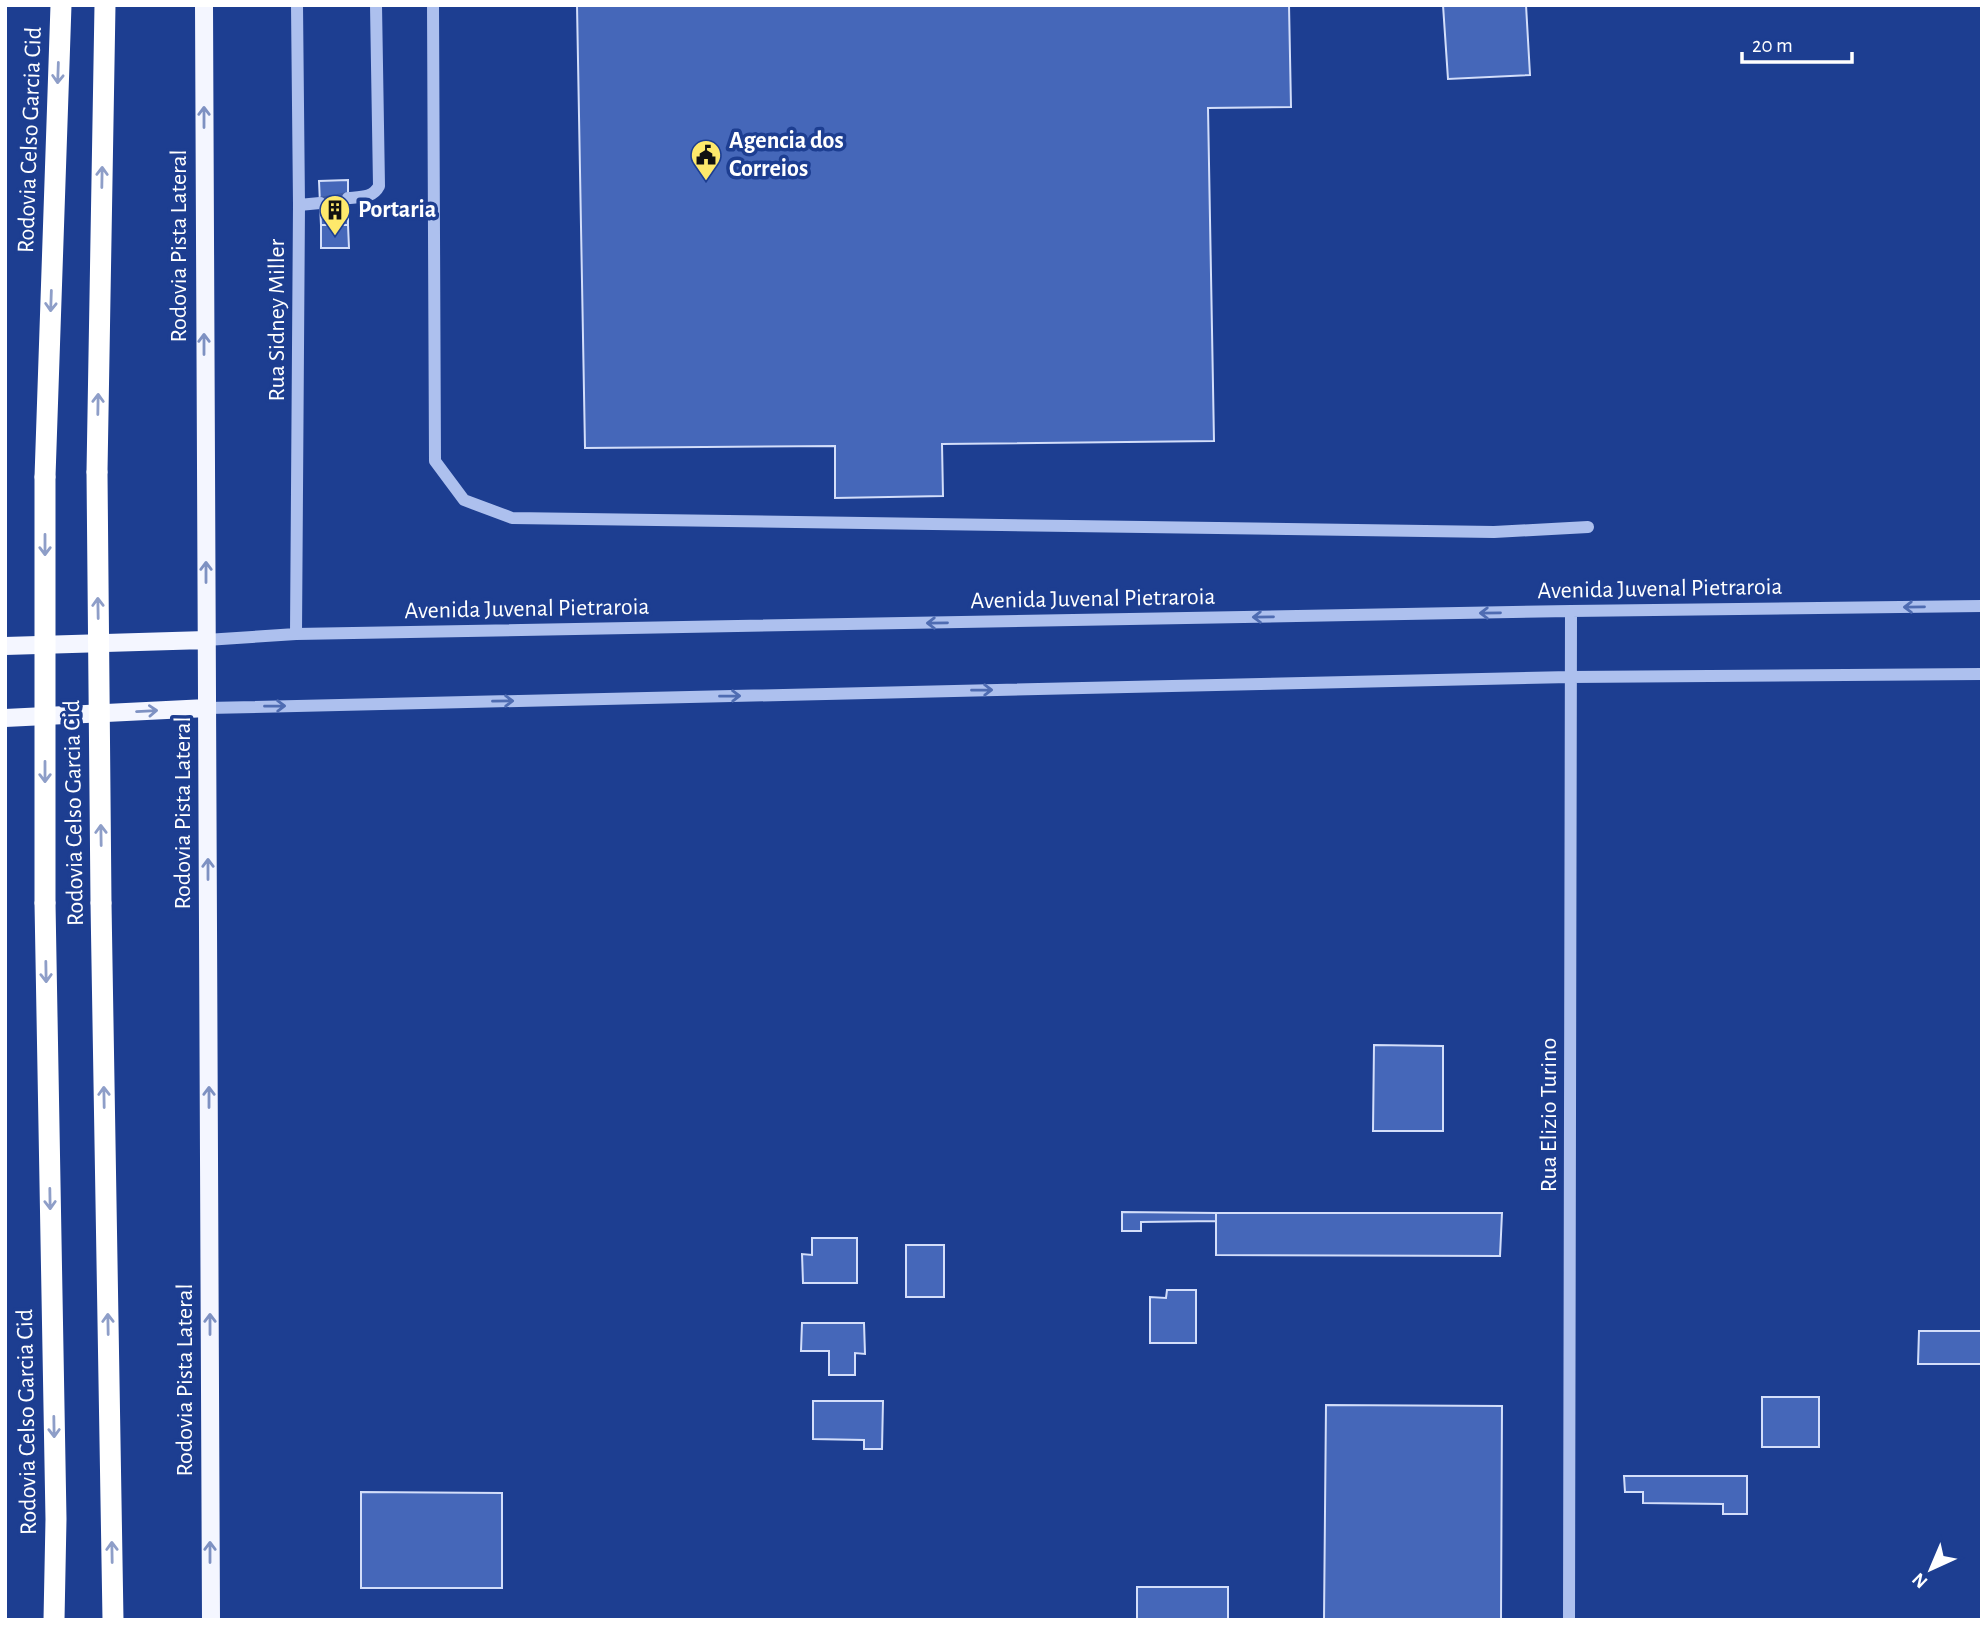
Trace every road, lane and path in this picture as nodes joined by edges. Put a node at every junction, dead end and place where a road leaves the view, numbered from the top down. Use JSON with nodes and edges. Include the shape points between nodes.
{"nodes":[{"id":1,"x":61,"y":5,"type":"edge"},
{"id":2,"x":105,"y":5,"type":"edge"},
{"id":3,"x":204,"y":5,"type":"edge"},
{"id":4,"x":297,"y":5,"type":"edge"},
{"id":5,"x":376,"y":5,"type":"edge"},
{"id":6,"x":433,"y":5,"type":"edge"},
{"id":7,"x":348,"y":198,"type":"tunnel mouth"},
{"id":8,"x":320,"y":203,"type":"tunnel mouth"},
{"id":9,"x":299,"y":205,"type":"junction"},
{"id":10,"x":1588,"y":527,"type":"dead end"},
{"id":11,"x":1982,"y":606,"type":"edge"},
{"id":12,"x":1570,"y":611,"type":"junction"},
{"id":13,"x":296,"y":634,"type":"junction"},
{"id":14,"x":206,"y":640,"type":"junction"},
{"id":15,"x":5,"y":646,"type":"edge"},
{"id":16,"x":1982,"y":674,"type":"edge"},
{"id":17,"x":1570,"y":677,"type":"junction"},
{"id":18,"x":207,"y":708,"type":"junction"},
{"id":19,"x":5,"y":718,"type":"edge"},
{"id":20,"x":54,"y":1620,"type":"edge"},
{"id":21,"x":113,"y":1620,"type":"edge"},
{"id":22,"x":211,"y":1620,"type":"edge"},
{"id":23,"x":1569,"y":1620,"type":"edge"}],
"edges":[{"from":1,"to":20,"type":"highway","name":"Rodovia Celso Garcia Cid","one_way":true,"bridge":true,"via":[[45,477]]},
{"from":21,"to":2,"type":"highway","name":"Rodovia Celso Garcia Cid","one_way":true,"bridge":true,"via":[[97,472]]},
{"from":14,"to":3,"type":"main road","name":"Rodovia Pista Lateral","one_way":true},
{"from":4,"to":9,"type":"street","name":"Rua Sidney Miller"},
{"from":5,"to":7,"type":"street","via":[[379,186],[369,196]]},
{"from":6,"to":10,"type":"street","via":[[435,460],[464,500],[512,518],[1494,532]]},
{"from":8,"to":9,"type":"street"},
{"from":9,"to":13,"type":"street","name":"Rua Sidney Miller"},
{"from":11,"to":12,"type":"street","name":"Avenida Juvenal Pietraroia","one_way":true},
{"from":12,"to":13,"type":"street","name":"Avenida Juvenal Pietraroia","one_way":true},
{"from":12,"to":17,"type":"street","name":"Rua Elizio Turino"},
{"from":13,"to":14,"type":"street","name":"Avenida Juvenal Pietraroia"},
{"from":14,"to":15,"type":"main road"},
{"from":14,"to":18,"type":"main road","name":"Rodovia Pista Lateral"},
{"from":16,"to":17,"type":"street"},
{"from":18,"to":17,"type":"street","one_way":true},
{"from":17,"to":23,"type":"street","name":"Rua Elizio Turino"},
{"from":19,"to":18,"type":"main road","one_way":true},
{"from":22,"to":18,"type":"main road","name":"Rodovia Pista Lateral","one_way":true}]}
